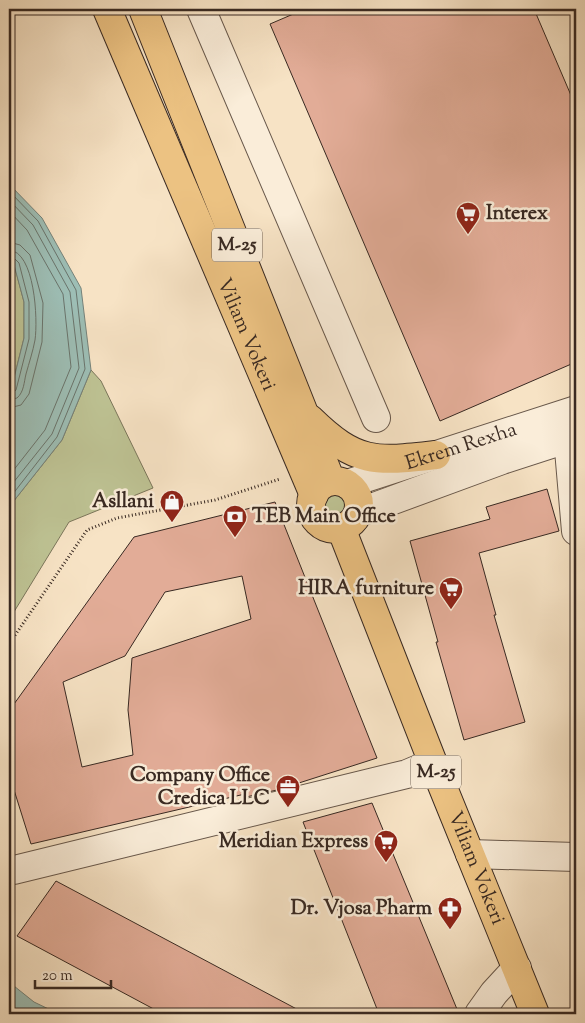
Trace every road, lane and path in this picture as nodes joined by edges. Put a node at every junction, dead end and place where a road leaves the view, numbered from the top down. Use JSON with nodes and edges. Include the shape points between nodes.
{"nodes":[{"id":1,"x":107,"y":9,"type":"edge"},
{"id":2,"x":143,"y":9,"type":"edge"},
{"id":3,"x":201,"y":9,"type":"edge"},
{"id":4,"x":576,"y":410,"type":"edge"},
{"id":5,"x":305,"y":414,"type":"junction"},
{"id":6,"x":376,"y":418,"type":"dead end"},
{"id":7,"x":572,"y":437,"type":"edge"},
{"id":8,"x":436,"y":455,"type":"junction"},
{"id":9,"x":324,"y":483,"type":"junction"},
{"id":10,"x":349,"y":520,"type":"junction"},
{"id":11,"x":576,"y":531,"type":"edge"},
{"id":12,"x":9,"y":644,"type":"edge"},
{"id":13,"x":433,"y":763,"type":"junction"},
{"id":14,"x":470,"y":854,"type":"junction"},
{"id":15,"x":576,"y":857,"type":"edge"},
{"id":16,"x":14,"y":870,"type":"dead end"},
{"id":17,"x":516,"y":968,"type":"junction"},
{"id":18,"x":479,"y":1014,"type":"edge"},
{"id":19,"x":535,"y":1014,"type":"edge"}],
"edges":[{"from":1,"to":9,"type":"main road","name":"Viliam Vokeri","number":"M-25"},
{"from":2,"to":5,"type":"main road","name":"Viliam Vokeri","number":"M-25"},
{"from":3,"to":6,"type":"street"},
{"from":4,"to":8,"type":"street","name":"Ekrem Rexha"},
{"from":5,"to":8,"type":"main road","via":[[326,435],[354,453],[394,460]]},
{"from":5,"to":9,"type":"main road","name":"Viliam Vokeri","number":"M-25"},
{"from":7,"to":10,"type":"street","name":"Ekrem Rexha","via":[[484,466]]},
{"from":7,"to":11,"type":"street"},
{"from":8,"to":9,"type":"street","name":"Ekrem Rexha"},
{"from":9,"to":10,"type":"main road","via":[[353,489],[358,496]]},
{"from":9,"to":10,"type":"main road","via":[[312,510],[320,523],[326,527]]},
{"from":9,"to":12,"type":"path","via":[[118,518],[88,530]]},
{"from":10,"to":13,"type":"main road","name":"Viliam Vokeri","number":"M-25"},
{"from":13,"to":14,"type":"main road","name":"Viliam Vokeri","number":"M-25"},
{"from":13,"to":16,"type":"street","via":[[407,774]]},
{"from":14,"to":15,"type":"street"},
{"from":14,"to":17,"type":"main road","name":"Viliam Vokeri","number":"M-25"},
{"from":17,"to":18,"type":"street"},
{"from":17,"to":19,"type":"main road","name":"Viliam Vokeri","number":"M-25"}]}
